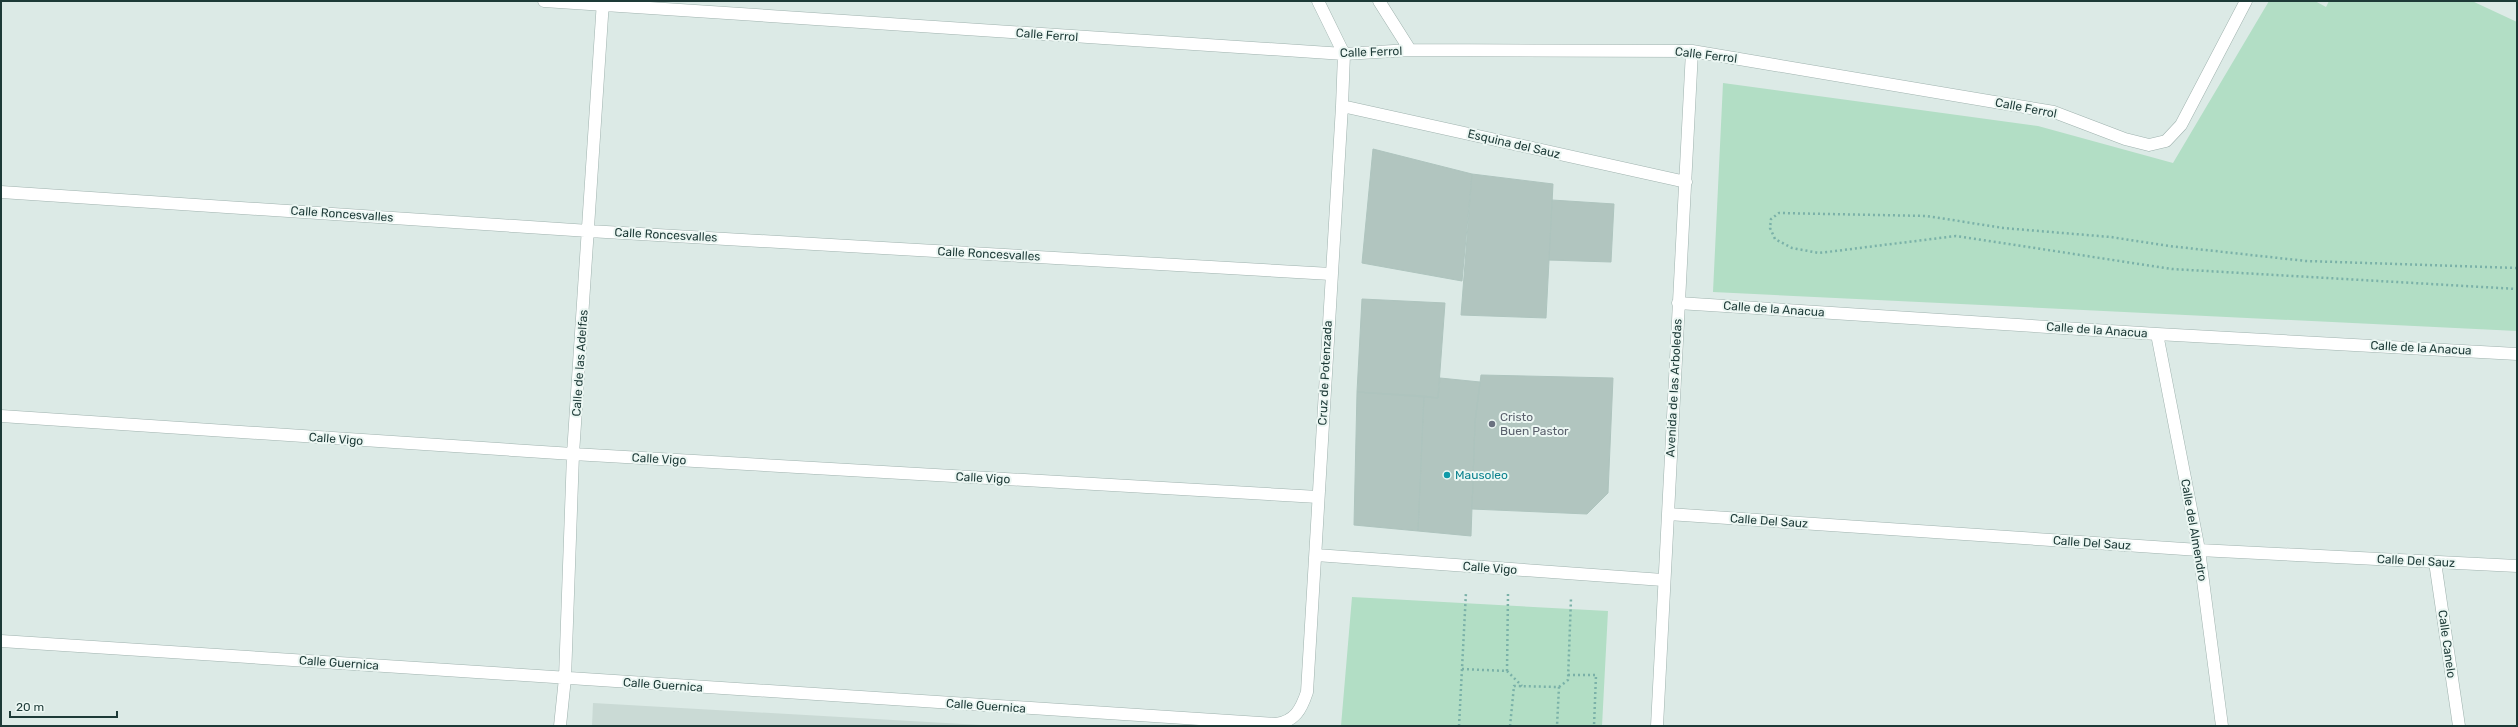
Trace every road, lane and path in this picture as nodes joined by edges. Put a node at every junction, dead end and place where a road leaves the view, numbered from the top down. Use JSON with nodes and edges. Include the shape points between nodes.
{"nodes":[{"id":1,"x":544,"y":1,"type":"edge"},
{"id":2,"x":1318,"y":1,"type":"edge"},
{"id":3,"x":1379,"y":1,"type":"edge"},
{"id":4,"x":2246,"y":1,"type":"edge"},
{"id":5,"x":603,"y":3,"type":"edge"},
{"id":6,"x":1410,"y":50,"type":"junction"},
{"id":7,"x":1692,"y":51,"type":"junction"},
{"id":8,"x":1344,"y":54,"type":"junction"},
{"id":9,"x":1342,"y":106,"type":"junction"},
{"id":10,"x":1686,"y":182,"type":"junction"},
{"id":11,"x":1,"y":192,"type":"edge"},
{"id":12,"x":589,"y":231,"type":"junction"},
{"id":13,"x":2517,"y":268,"type":"edge"},
{"id":14,"x":1330,"y":274,"type":"junction"},
{"id":15,"x":2517,"y":289,"type":"edge"},
{"id":16,"x":1678,"y":303,"type":"junction"},
{"id":17,"x":2157,"y":334,"type":"junction"},
{"id":18,"x":2517,"y":354,"type":"edge"},
{"id":19,"x":1,"y":416,"type":"edge"},
{"id":20,"x":573,"y":454,"type":"junction"},
{"id":21,"x":1318,"y":497,"type":"junction"},
{"id":22,"x":1668,"y":514,"type":"junction"},
{"id":23,"x":2199,"y":550,"type":"junction"},
{"id":24,"x":1316,"y":555,"type":"junction"},
{"id":25,"x":2436,"y":562,"type":"junction"},
{"id":26,"x":2517,"y":566,"type":"edge"},
{"id":27,"x":1663,"y":580,"type":"junction"},
{"id":28,"x":1466,"y":591,"type":"dead end"},
{"id":29,"x":1508,"y":593,"type":"dead end"},
{"id":30,"x":1571,"y":597,"type":"dead end"},
{"id":31,"x":1,"y":641,"type":"edge"},
{"id":32,"x":1462,"y":669,"type":"junction"},
{"id":33,"x":1507,"y":670,"type":"junction"},
{"id":34,"x":1568,"y":675,"type":"junction"},
{"id":35,"x":566,"y":678,"type":"junction"},
{"id":36,"x":1522,"y":686,"type":"junction"},
{"id":37,"x":1559,"y":687,"type":"junction"},
{"id":38,"x":1307,"y":692,"type":"joint"},
{"id":39,"x":560,"y":726,"type":"edge"},
{"id":40,"x":1459,"y":726,"type":"edge"},
{"id":41,"x":1510,"y":726,"type":"edge"},
{"id":42,"x":1557,"y":726,"type":"edge"},
{"id":43,"x":1594,"y":726,"type":"edge"},
{"id":44,"x":1656,"y":726,"type":"edge"},
{"id":45,"x":2222,"y":726,"type":"edge"},
{"id":46,"x":2459,"y":726,"type":"edge"}],
"edges":[{"from":1,"to":5,"type":"street","name":"Calle Ferrol"},
{"from":2,"to":8,"type":"street"},
{"from":3,"to":6,"type":"street"},
{"from":4,"to":7,"type":"street","name":"Calle Ferrol","via":[[2181,125],[2166,141],[2149,145],[2125,139],[2054,112]]},
{"from":5,"to":8,"type":"street","name":"Calle Ferrol"},
{"from":5,"to":12,"type":"street","name":"Calle de las Adelfas"},
{"from":6,"to":7,"type":"street","name":"Calle Ferrol"},
{"from":6,"to":8,"type":"street","name":"Calle Ferrol"},
{"from":7,"to":10,"type":"street","name":"Avenida de las Arboledas"},
{"from":8,"to":9,"type":"street","name":"Cruz de Potenzada"},
{"from":9,"to":10,"type":"street","name":"Esquina del Sauz"},
{"from":9,"to":14,"type":"street","name":"Cruz de Potenzada"},
{"from":10,"to":16,"type":"street","name":"Avenida de las Arboledas"},
{"from":11,"to":12,"type":"street","name":"Calle Roncesvalles"},
{"from":12,"to":14,"type":"street","name":"Calle Roncesvalles"},
{"from":12,"to":20,"type":"street","name":"Calle de las Adelfas"},
{"from":13,"to":15,"type":"path","via":[[2306,261],[2111,237],[2003,228],[1927,216],[1780,213],[1771,219],[1770,228],[1775,239],[1792,248],[1819,253],[1956,236],[2172,269]]},
{"from":14,"to":21,"type":"street","name":"Cruz de Potenzada"},
{"from":16,"to":17,"type":"street","name":"Calle de la Anacua"},
{"from":16,"to":22,"type":"street","name":"Avenida de las Arboledas"},
{"from":17,"to":18,"type":"street","name":"Calle de la Anacua"},
{"from":17,"to":23,"type":"street","name":"Calle del Almendro"},
{"from":19,"to":20,"type":"street","name":"Calle Vigo"},
{"from":20,"to":21,"type":"street","name":"Calle Vigo"},
{"from":20,"to":35,"type":"street","name":"Calle de las Adelfas"},
{"from":21,"to":24,"type":"street","name":"Cruz de Potenzada"},
{"from":22,"to":23,"type":"street","name":"Calle Del Sauz"},
{"from":22,"to":27,"type":"street","name":"Avenida de las Arboledas"},
{"from":23,"to":25,"type":"street","name":"Calle Del Sauz"},
{"from":23,"to":45,"type":"street","name":"Calle del Almendro"},
{"from":24,"to":27,"type":"street","name":"Calle Vigo"},
{"from":24,"to":38,"type":"street","name":"Cruz de Potenzada"},
{"from":25,"to":26,"type":"street","name":"Calle Del Sauz"},
{"from":25,"to":46,"type":"street","name":"Calle Canelo"},
{"from":27,"to":44,"type":"street","name":"Avenida de las Arboledas"},
{"from":28,"to":32,"type":"path"},
{"from":29,"to":33,"type":"path"},
{"from":30,"to":34,"type":"path"},
{"from":31,"to":35,"type":"street","name":"Calle Guernica"},
{"from":32,"to":33,"type":"path"},
{"from":32,"to":40,"type":"path"},
{"from":33,"to":36,"type":"path"},
{"from":34,"to":37,"type":"path","via":[[1568,680]]},
{"from":34,"to":43,"type":"path","via":[[1596,675]]},
{"from":35,"to":38,"type":"street","name":"Calle Guernica","via":[[1276,724],[1288,722],[1296,714],[1303,706]]},
{"from":35,"to":39,"type":"street","name":"Calle de las Adelfas"},
{"from":36,"to":37,"type":"path"},
{"from":36,"to":41,"type":"path","via":[[1514,686]]},
{"from":37,"to":42,"type":"path"}]}
